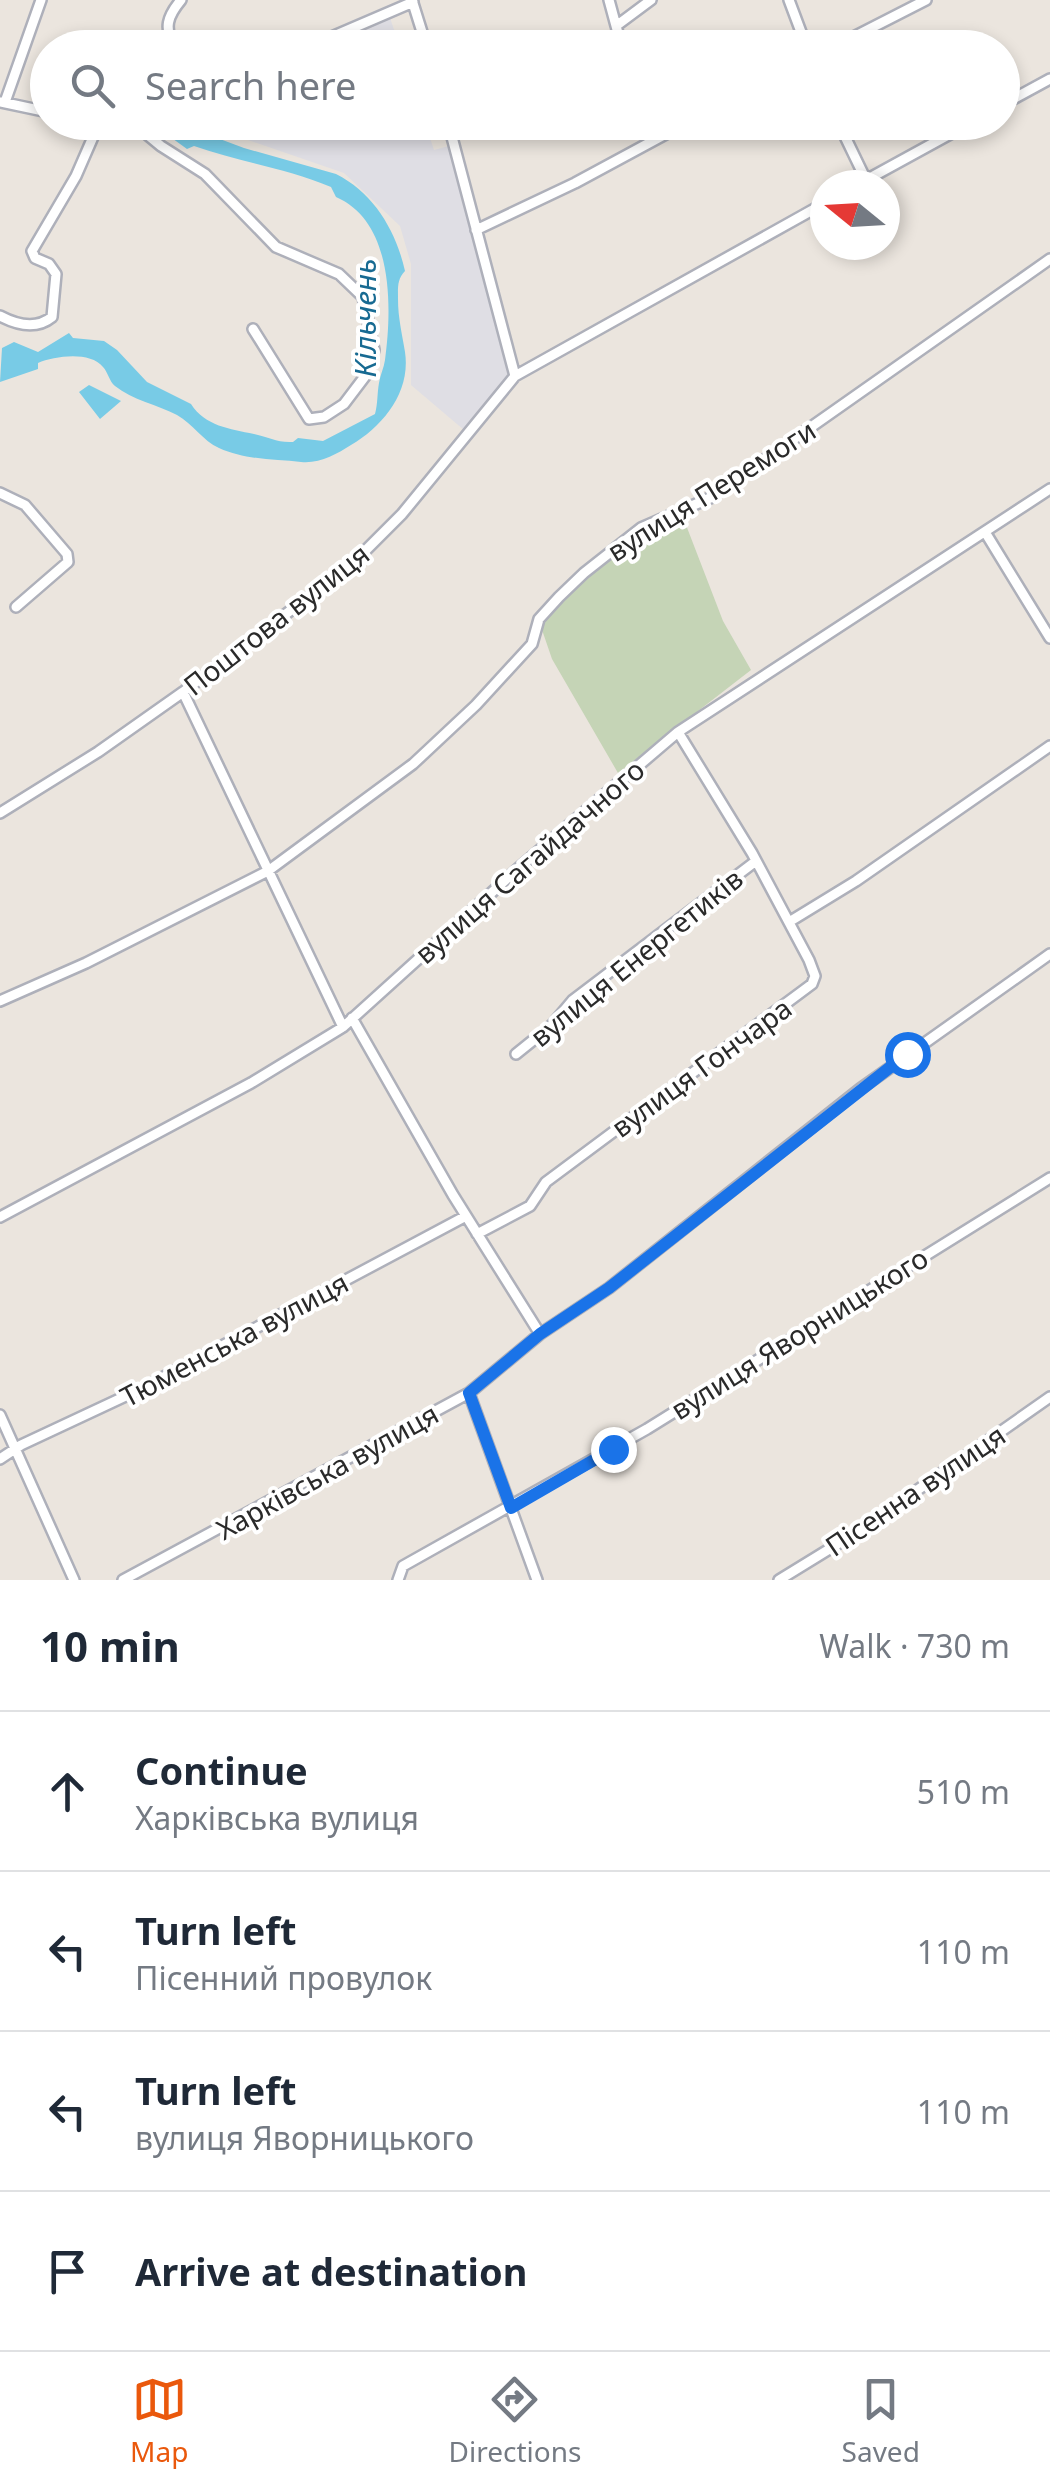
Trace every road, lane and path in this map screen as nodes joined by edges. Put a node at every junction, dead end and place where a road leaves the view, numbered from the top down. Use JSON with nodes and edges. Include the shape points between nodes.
{"nodes":[{"id":1,"x":41,"y":0,"type":"edge"},
{"id":2,"x":181,"y":0,"type":"edge"},
{"id":3,"x":609,"y":0,"type":"edge"},
{"id":4,"x":651,"y":0,"type":"edge"},
{"id":5,"x":788,"y":0,"type":"edge"},
{"id":6,"x":926,"y":0,"type":"edge"},
{"id":7,"x":412,"y":1,"type":"edge"},
{"id":8,"x":616,"y":26,"type":"junction"},
{"id":9,"x":166,"y":30,"type":"edge"},
{"id":10,"x":347,"y":30,"type":"edge"},
{"id":11,"x":421,"y":30,"type":"edge"},
{"id":12,"x":617,"y":30,"type":"edge"},
{"id":13,"x":799,"y":30,"type":"edge"},
{"id":14,"x":867,"y":30,"type":"edge"},
{"id":15,"x":1050,"y":78,"type":"edge"},
{"id":16,"x":1020,"y":95,"type":"edge"},
{"id":17,"x":2,"y":102,"type":"edge"},
{"id":18,"x":30,"y":108,"type":"edge"},
{"id":19,"x":92,"y":140,"type":"edge"},
{"id":20,"x":154,"y":140,"type":"edge"},
{"id":21,"x":453,"y":140,"type":"edge"},
{"id":22,"x":648,"y":140,"type":"edge"},
{"id":23,"x":845,"y":140,"type":"edge"},
{"id":24,"x":939,"y":140,"type":"edge"},
{"id":25,"x":856,"y":170,"type":"edge"},
{"id":26,"x":883,"y":170,"type":"edge"},
{"id":27,"x":810,"y":211,"type":"edge"},
{"id":28,"x":476,"y":230,"type":"junction"},
{"id":29,"x":1050,"y":260,"type":"edge"},
{"id":30,"x":0,"y":316,"type":"edge"},
{"id":31,"x":253,"y":329,"type":"dead end"},
{"id":32,"x":515,"y":376,"type":"junction"},
{"id":33,"x":1050,"y":489,"type":"edge"},
{"id":34,"x":0,"y":492,"type":"edge"},
{"id":35,"x":985,"y":532,"type":"junction"},
{"id":36,"x":16,"y":607,"type":"dead end"},
{"id":37,"x":1050,"y":638,"type":"edge"},
{"id":38,"x":183,"y":692,"type":"junction"},
{"id":39,"x":678,"y":732,"type":"junction"},
{"id":40,"x":1050,"y":746,"type":"edge"},
{"id":41,"x":0,"y":813,"type":"edge"},
{"id":42,"x":756,"y":861,"type":"junction"},
{"id":43,"x":268,"y":871,"type":"junction"},
{"id":44,"x":789,"y":922,"type":"junction"},
{"id":45,"x":1050,"y":954,"type":"edge"},
{"id":46,"x":0,"y":1002,"type":"edge"},
{"id":47,"x":352,"y":1018,"type":"junction"},
{"id":48,"x":343,"y":1026,"type":"junction"},
{"id":49,"x":516,"y":1054,"type":"dead end"},
{"id":50,"x":1050,"y":1178,"type":"edge"},
{"id":51,"x":466,"y":1216,"type":"junction"},
{"id":52,"x":0,"y":1218,"type":"edge"},
{"id":53,"x":477,"y":1234,"type":"junction"},
{"id":54,"x":540,"y":1334,"type":"junction"},
{"id":55,"x":469,"y":1393,"type":"junction"},
{"id":56,"x":1050,"y":1397,"type":"edge"},
{"id":57,"x":0,"y":1415,"type":"edge"},
{"id":58,"x":16,"y":1451,"type":"junction"},
{"id":59,"x":0,"y":1459,"type":"edge"},
{"id":60,"x":511,"y":1508,"type":"junction"},
{"id":61,"x":74,"y":1580,"type":"edge"},
{"id":62,"x":124,"y":1580,"type":"edge"},
{"id":63,"x":398,"y":1580,"type":"edge"},
{"id":64,"x":537,"y":1580,"type":"edge"},
{"id":65,"x":779,"y":1580,"type":"edge"}],
"edges":[{"from":1,"to":17,"type":"street"},
{"from":2,"to":9,"type":"street"},
{"from":3,"to":8,"type":"street"},
{"from":4,"to":8,"type":"street"},
{"from":5,"to":13,"type":"street"},
{"from":6,"to":14,"type":"street"},
{"from":7,"to":10,"type":"street"},
{"from":7,"to":11,"type":"street"},
{"from":8,"to":12,"type":"street"},
{"from":15,"to":16,"type":"street"},
{"from":17,"to":18,"type":"street"},
{"from":19,"to":30,"type":"street","via":[[32,251],[56,274],[52,317],[27,325]]},
{"from":20,"to":31,"type":"street","via":[[206,174],[276,247],[356,288],[368,308],[374,350],[360,388],[314,420]]},
{"from":21,"to":28,"type":"street"},
{"from":22,"to":28,"type":"street"},
{"from":23,"to":25,"type":"street"},
{"from":24,"to":26,"type":"street"},
{"from":27,"to":32,"type":"street","name":"Поштова вулиця"},
{"from":28,"to":32,"type":"street"},
{"from":29,"to":43,"type":"street","name":"вулиця Перемоги","via":[[710,498],[641,528],[584,572],[538,619],[532,644],[476,705],[413,764]]},
{"from":32,"to":38,"type":"street","name":"Поштова вулиця","via":[[402,514],[352,564]]},
{"from":33,"to":35,"type":"street","name":"вулиця Сагайдачного"},
{"from":34,"to":36,"type":"street","via":[[25,506],[68,554],[68,562]]},
{"from":35,"to":37,"type":"street"},
{"from":35,"to":39,"type":"street","name":"вулиця Сагайдачного"},
{"from":38,"to":41,"type":"street","name":"Поштова вулиця"},
{"from":38,"to":43,"type":"street"},
{"from":39,"to":42,"type":"street"},
{"from":39,"to":47,"type":"street","name":"вулиця Сагайдачного"},
{"from":40,"to":44,"type":"street"},
{"from":42,"to":44,"type":"street"},
{"from":42,"to":49,"type":"street","name":"вулиця Енергетиків","via":[[574,1000]]},
{"from":43,"to":46,"type":"street","name":"вулиця Перемоги"},
{"from":43,"to":48,"type":"street"},
{"from":44,"to":53,"type":"street","name":"вулиця Гончара","via":[[813,968],[812,984],[546,1182],[530,1206]]},
{"from":45,"to":54,"type":"street","name":"Харківська вулиця","via":[[888,1068],[609,1288]]},
{"from":47,"to":48,"type":"street","name":"вулиця Сагайдачного"},
{"from":47,"to":51,"type":"street"},
{"from":48,"to":52,"type":"street","name":"вулиця Сагайдачного","via":[[252,1083]]},
{"from":50,"to":60,"type":"street","name":"вулиця Яворницького"},
{"from":51,"to":53,"type":"street"},
{"from":51,"to":58,"type":"street","name":"Тюменська вулиця"},
{"from":53,"to":54,"type":"street"},
{"from":54,"to":55,"type":"street","name":"Харківська вулиця"},
{"from":55,"to":60,"type":"street"},
{"from":55,"to":62,"type":"street","name":"Харківська вулиця"},
{"from":56,"to":65,"type":"street","name":"Пісенна вулиця"},
{"from":57,"to":58,"type":"street"},
{"from":58,"to":59,"type":"street","name":"Тюменська вулиця"},
{"from":58,"to":61,"type":"street"},
{"from":60,"to":63,"type":"street","name":"вулиця Яворницького","via":[[404,1566]]},
{"from":60,"to":64,"type":"street"}]}
